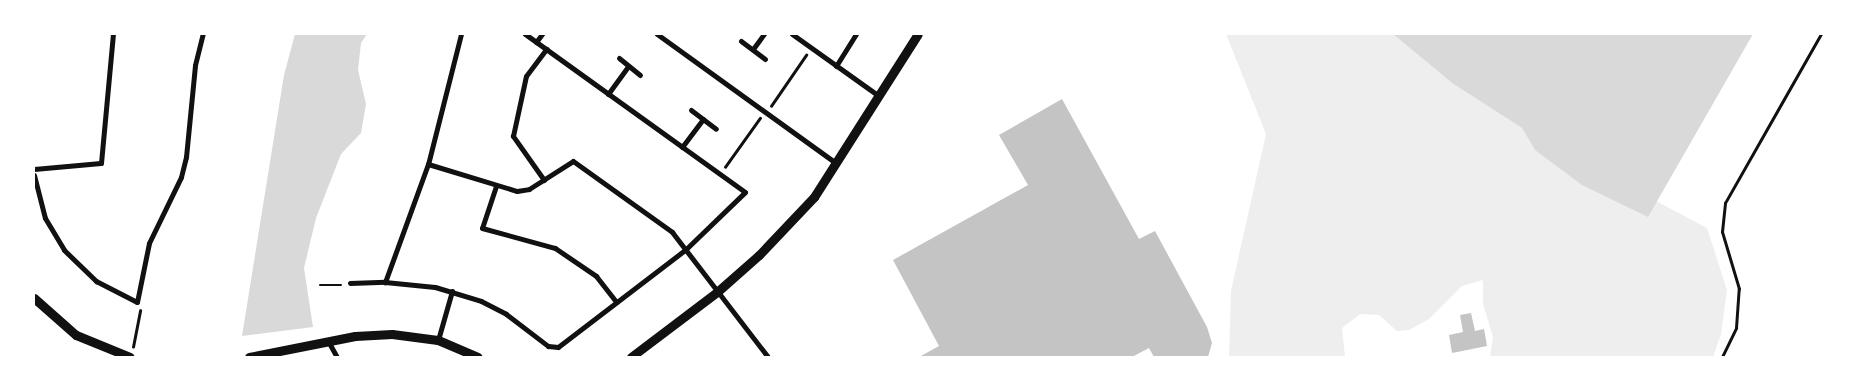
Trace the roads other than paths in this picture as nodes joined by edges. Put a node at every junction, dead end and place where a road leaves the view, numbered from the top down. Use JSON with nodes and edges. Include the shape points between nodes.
{"nodes":[{"id":1,"x":113,"y":34,"type":"edge"},
{"id":2,"x":203,"y":34,"type":"edge"},
{"id":3,"x":461,"y":34,"type":"edge"},
{"id":4,"x":525,"y":34,"type":"edge"},
{"id":5,"x":542,"y":34,"type":"edge"},
{"id":6,"x":657,"y":34,"type":"edge"},
{"id":7,"x":764,"y":34,"type":"edge"},
{"id":8,"x":792,"y":34,"type":"edge"},
{"id":9,"x":856,"y":34,"type":"edge"},
{"id":10,"x":918,"y":34,"type":"edge"},
{"id":11,"x":741,"y":41,"type":"dead end"},
{"id":12,"x":536,"y":42,"type":"junction"},
{"id":13,"x":546,"y":49,"type":"junction"},
{"id":14,"x":753,"y":49,"type":"junction"},
{"id":15,"x":619,"y":58,"type":"dead end"},
{"id":16,"x":765,"y":59,"type":"dead end"},
{"id":17,"x":628,"y":66,"type":"junction"},
{"id":18,"x":836,"y":66,"type":"junction"},
{"id":19,"x":640,"y":75,"type":"dead end"},
{"id":20,"x":608,"y":94,"type":"junction"},
{"id":21,"x":880,"y":97,"type":"junction"},
{"id":22,"x":691,"y":110,"type":"dead end"},
{"id":23,"x":702,"y":119,"type":"junction"},
{"id":24,"x":716,"y":129,"type":"dead end"},
{"id":25,"x":682,"y":147,"type":"junction"},
{"id":26,"x":428,"y":164,"type":"junction"},
{"id":27,"x":837,"y":164,"type":"junction"},
{"id":28,"x":34,"y":169,"type":"edge"},
{"id":29,"x":34,"y":175,"type":"edge"},
{"id":30,"x":544,"y":180,"type":"junction"},
{"id":31,"x":496,"y":186,"type":"junction"},
{"id":32,"x":685,"y":250,"type":"junction"},
{"id":33,"x":385,"y":282,"type":"junction"},
{"id":34,"x":350,"y":283,"type":"road end"},
{"id":35,"x":452,"y":291,"type":"junction"},
{"id":36,"x":717,"y":292,"type":"junction"},
{"id":37,"x":34,"y":298,"type":"edge"},
{"id":38,"x":616,"y":302,"type":"junction"},
{"id":39,"x":438,"y":340,"type":"junction"},
{"id":40,"x":328,"y":341,"type":"junction"},
{"id":41,"x":132,"y":353,"type":"edge"},
{"id":42,"x":249,"y":357,"type":"edge"},
{"id":43,"x":337,"y":357,"type":"edge"},
{"id":44,"x":478,"y":357,"type":"edge"},
{"id":45,"x":631,"y":357,"type":"edge"},
{"id":46,"x":768,"y":357,"type":"edge"}],
"edges":[{"from":1,"to":28,"type":"street","via":[[101,163]]},
{"from":2,"to":29,"type":"street","via":[[195,66],[186,157],[181,177],[149,243],[137,302],[96,281],[64,250],[45,218]]},
{"from":3,"to":26,"type":"street"},
{"from":4,"to":12,"type":"street"},
{"from":5,"to":12,"type":"street"},
{"from":6,"to":27,"type":"street"},
{"from":7,"to":14,"type":"street"},
{"from":8,"to":18,"type":"street"},
{"from":9,"to":18,"type":"street"},
{"from":10,"to":21,"type":"street"},
{"from":11,"to":14,"type":"street"},
{"from":12,"to":13,"type":"street"},
{"from":13,"to":20,"type":"street"},
{"from":13,"to":30,"type":"street","via":[[526,76],[513,136]]},
{"from":14,"to":16,"type":"street"},
{"from":15,"to":17,"type":"street"},
{"from":17,"to":19,"type":"street"},
{"from":17,"to":20,"type":"street"},
{"from":18,"to":21,"type":"street"},
{"from":20,"to":25,"type":"street"},
{"from":21,"to":27,"type":"street"},
{"from":22,"to":23,"type":"street"},
{"from":23,"to":24,"type":"street"},
{"from":23,"to":25,"type":"street"},
{"from":25,"to":32,"type":"street","via":[[745,192]]},
{"from":26,"to":31,"type":"street"},
{"from":26,"to":33,"type":"street"},
{"from":27,"to":36,"type":"street","via":[[814,197],[759,255]]},
{"from":30,"to":31,"type":"street","via":[[529,189],[517,191]]},
{"from":30,"to":32,"type":"street","via":[[573,161],[672,232]]},
{"from":31,"to":38,"type":"street","via":[[482,228],[555,248],[596,276]]},
{"from":32,"to":36,"type":"street"},
{"from":32,"to":38,"type":"street"},
{"from":33,"to":34,"type":"street"},
{"from":33,"to":35,"type":"street","via":[[419,284]]},
{"from":35,"to":38,"type":"street","via":[[506,314],[548,346],[558,347]]},
{"from":35,"to":39,"type":"street"},
{"from":36,"to":45,"type":"street"},
{"from":36,"to":46,"type":"street"},
{"from":37,"to":41,"type":"street","via":[[76,335]]},
{"from":39,"to":40,"type":"street","via":[[392,334]]},
{"from":39,"to":44,"type":"street"},
{"from":40,"to":42,"type":"street"},
{"from":40,"to":43,"type":"street"}]}
